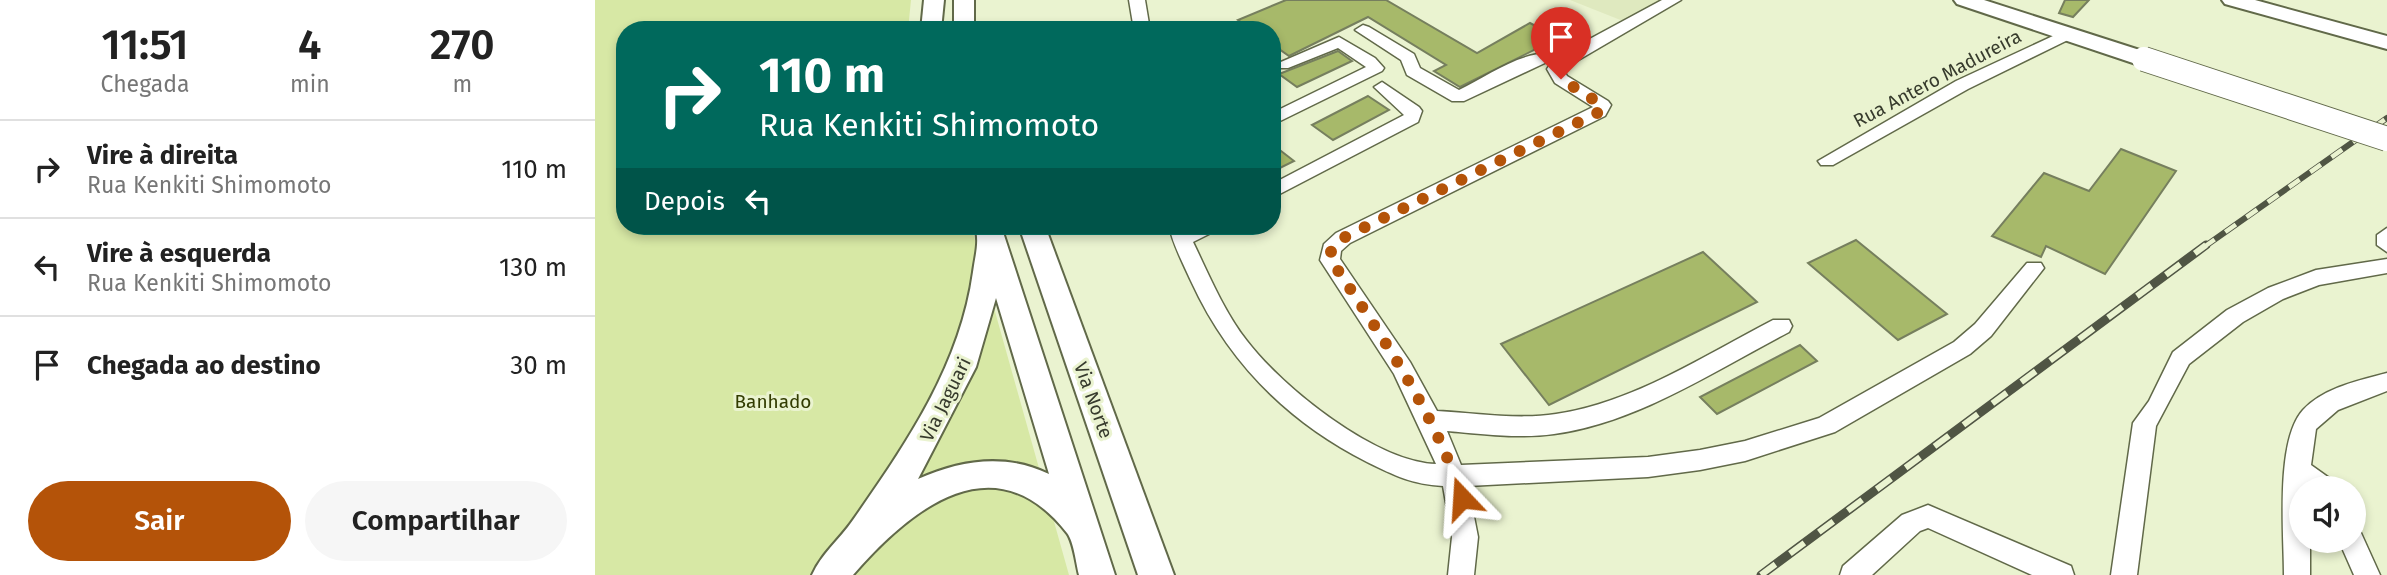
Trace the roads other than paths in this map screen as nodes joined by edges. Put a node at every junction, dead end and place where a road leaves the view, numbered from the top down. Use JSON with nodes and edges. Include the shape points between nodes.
{"nodes":[{"id":1,"x":934,"y":0,"type":"edge"},
{"id":2,"x":964,"y":0,"type":"edge"},
{"id":3,"x":1137,"y":0,"type":"edge"},
{"id":4,"x":1673,"y":0,"type":"edge"},
{"id":5,"x":1964,"y":0,"type":"edge"},
{"id":6,"x":2232,"y":0,"type":"edge"},
{"id":7,"x":932,"y":21,"type":"edge"},
{"id":8,"x":964,"y":21,"type":"edge"},
{"id":9,"x":1140,"y":21,"type":"edge"},
{"id":10,"x":1363,"y":30,"type":"dead end"},
{"id":11,"x":2068,"y":34,"type":"junction"},
{"id":12,"x":2387,"y":43,"type":"edge"},
{"id":13,"x":1562,"y":61,"type":"junction"},
{"id":14,"x":1282,"y":65,"type":"dead end"},
{"id":15,"x":1382,"y":87,"type":"dead end"},
{"id":16,"x":1281,"y":115,"type":"edge"},
{"id":17,"x":2387,"y":139,"type":"edge"},
{"id":18,"x":1827,"y":160,"type":"dead end"},
{"id":19,"x":1281,"y":187,"type":"edge"},
{"id":20,"x":988,"y":235,"type":"edge"},
{"id":21,"x":991,"y":235,"type":"edge"},
{"id":22,"x":1035,"y":235,"type":"edge"},
{"id":23,"x":1181,"y":235,"type":"edge"},
{"id":24,"x":2387,"y":235,"type":"edge"},
{"id":25,"x":2387,"y":245,"type":"edge"},
{"id":26,"x":2387,"y":266,"type":"edge"},
{"id":27,"x":2034,"y":268,"type":"dead end"},
{"id":28,"x":1781,"y":326,"type":"dead end"},
{"id":29,"x":2387,"y":382,"type":"edge"},
{"id":30,"x":1429,"y":420,"type":"junction"},
{"id":31,"x":2298,"y":469,"type":"junction"},
{"id":32,"x":1455,"y":476,"type":"junction"},
{"id":33,"x":2307,"y":476,"type":"edge"},
{"id":34,"x":1085,"y":535,"type":"junction"},
{"id":35,"x":855,"y":547,"type":"junction"},
{"id":36,"x":2357,"y":553,"type":"edge"},
{"id":37,"x":831,"y":575,"type":"edge"},
{"id":38,"x":1097,"y":575,"type":"edge"},
{"id":39,"x":1156,"y":575,"type":"edge"},
{"id":40,"x":1461,"y":575,"type":"edge"},
{"id":41,"x":1853,"y":575,"type":"edge"},
{"id":42,"x":2061,"y":575,"type":"edge"},
{"id":43,"x":2124,"y":575,"type":"edge"},
{"id":44,"x":2297,"y":575,"type":"edge"},
{"id":45,"x":2367,"y":575,"type":"edge"}],
"edges":[{"from":1,"to":7,"type":"main road"},
{"from":2,"to":8,"type":"main road"},
{"from":3,"to":9,"type":"street"},
{"from":4,"to":13,"type":"street"},
{"from":5,"to":11,"type":"main road"},
{"from":6,"to":12,"type":"main road"},
{"from":10,"to":13,"type":"street","via":[[1408,57],[1413,71],[1458,97],[1539,58]]},
{"from":11,"to":17,"type":"main road","bridge":true},
{"from":11,"to":18,"type":"street","name":"Rua Antero Madureira","via":[[1962,85]]},
{"from":13,"to":30,"type":"street","via":[[1555,69],[1561,79],[1602,105],[1599,112],[1343,238],[1331,249],[1331,260],[1381,333]]},
{"from":14,"to":16,"type":"street","via":[[1339,42],[1375,68]]},
{"from":15,"to":19,"type":"street","via":[[1413,111],[1412,118]]},
{"from":20,"to":35,"type":"main road","name":"Via Jaguari","via":[[981,304],[968,356],[924,444]]},
{"from":21,"to":34,"type":"main road"},
{"from":22,"to":39,"type":"main road","name":"Via Norte"},
{"from":23,"to":32,"type":"street","via":[[1210,299],[1239,347],[1292,402],[1340,437],[1415,474]]},
{"from":24,"to":25,"type":"street"},
{"from":26,"to":43,"type":"street","via":[[2311,279],[2268,294],[2178,362],[2159,409],[2145,423]]},
{"from":27,"to":32,"type":"street","via":[[1983,330],[1962,348],[1827,425],[1745,451],[1687,462]]},
{"from":28,"to":30,"type":"street","via":[[1683,376],[1579,419],[1535,425]]},
{"from":29,"to":31,"type":"street","via":[[2359,389],[2307,422]]},
{"from":30,"to":32,"type":"street"},
{"from":31,"to":33,"type":"street"},
{"from":31,"to":44,"type":"street"},
{"from":32,"to":40,"type":"street","via":[[1465,525]]},
{"from":34,"to":35,"type":"main road","name":"Via Jaguari","via":[[1047,488],[1015,477],[984,474],[950,479],[921,492]]},
{"from":34,"to":38,"type":"main road"},
{"from":35,"to":37,"type":"main road","name":"Via Jaguari"},
{"from":36,"to":45,"type":"street"},
{"from":41,"to":42,"type":"street","via":[[1928,516]]}]}
